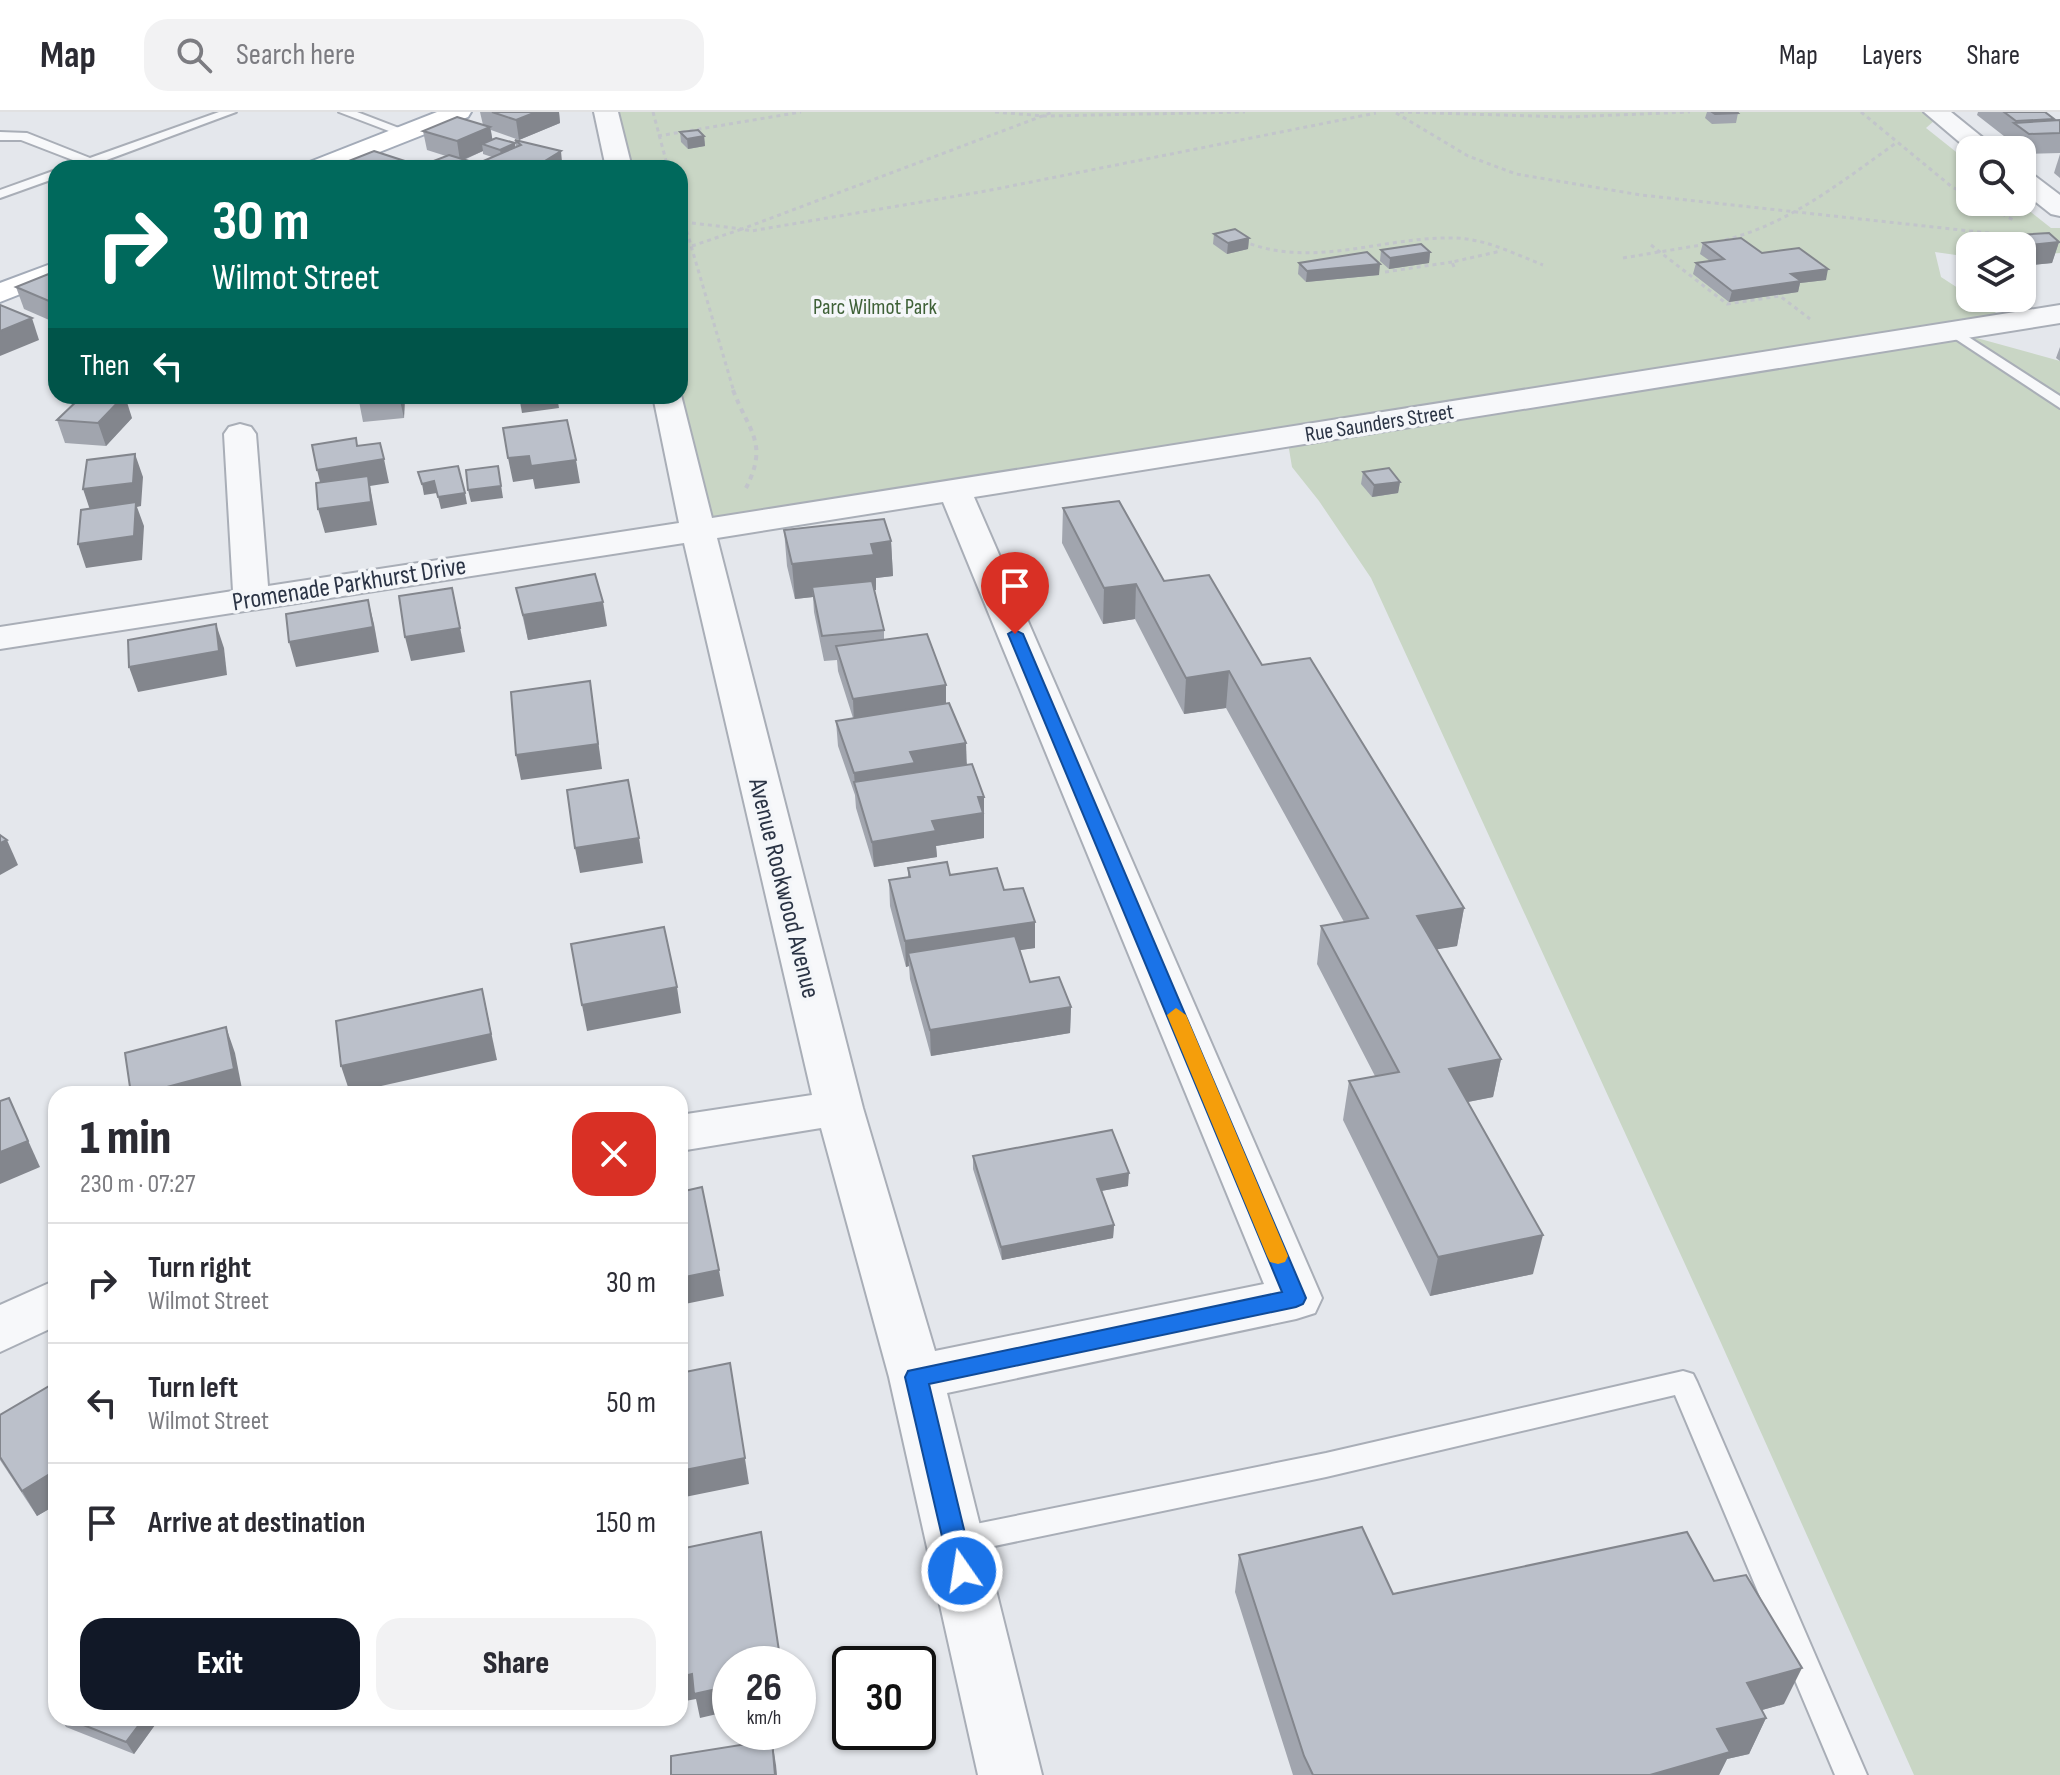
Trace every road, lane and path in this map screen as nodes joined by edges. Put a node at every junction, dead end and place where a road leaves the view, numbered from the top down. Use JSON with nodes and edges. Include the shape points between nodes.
{"nodes":[{"id":1,"x":230,"y":112,"type":"edge"},
{"id":2,"x":345,"y":112,"type":"edge"},
{"id":3,"x":459,"y":112,"type":"edge"},
{"id":4,"x":606,"y":112,"type":"edge"},
{"id":5,"x":653,"y":112,"type":"edge"},
{"id":6,"x":801,"y":112,"type":"edge"},
{"id":7,"x":995,"y":112,"type":"edge"},
{"id":8,"x":1053,"y":112,"type":"edge"},
{"id":9,"x":1245,"y":112,"type":"edge"},
{"id":10,"x":1690,"y":112,"type":"edge"},
{"id":11,"x":1861,"y":112,"type":"edge"},
{"id":12,"x":1936,"y":112,"type":"edge"},
{"id":13,"x":1376,"y":113,"type":"edge"},
{"id":14,"x":1398,"y":113,"type":"edge"},
{"id":15,"x":1045,"y":116,"type":"junction"},
{"id":16,"x":406,"y":133,"type":"junction"},
{"id":17,"x":0,"y":136,"type":"edge"},
{"id":18,"x":658,"y":136,"type":"junction"},
{"id":19,"x":1967,"y":136,"type":"edge"},
{"id":20,"x":1896,"y":143,"type":"junction"},
{"id":21,"x":85,"y":160,"type":"edge"},
{"id":22,"x":96,"y":160,"type":"edge"},
{"id":23,"x":337,"y":160,"type":"edge"},
{"id":24,"x":617,"y":160,"type":"edge"},
{"id":25,"x":666,"y":160,"type":"edge"},
{"id":26,"x":48,"y":177,"type":"edge"},
{"id":27,"x":1956,"y":189,"type":"edge"},
{"id":28,"x":2036,"y":189,"type":"edge"},
{"id":29,"x":0,"y":194,"type":"edge"},
{"id":30,"x":2060,"y":208,"type":"edge"},
{"id":31,"x":1802,"y":211,"type":"junction"},
{"id":32,"x":688,"y":222,"type":"edge"},
{"id":33,"x":742,"y":229,"type":"junction"},
{"id":34,"x":1978,"y":232,"type":"edge"},
{"id":35,"x":688,"y":234,"type":"edge"},
{"id":36,"x":1240,"y":238,"type":"edge"},
{"id":37,"x":1651,"y":245,"type":"dead end"},
{"id":38,"x":692,"y":246,"type":"junction"},
{"id":39,"x":1502,"y":251,"type":"junction"},
{"id":40,"x":1661,"y":252,"type":"junction"},
{"id":41,"x":1623,"y":258,"type":"dead end"},
{"id":42,"x":1543,"y":265,"type":"dead end"},
{"id":43,"x":1385,"y":272,"type":"dead end"},
{"id":44,"x":48,"y":273,"type":"edge"},
{"id":45,"x":0,"y":293,"type":"edge"},
{"id":46,"x":2060,"y":314,"type":"edge"},
{"id":47,"x":1815,"y":323,"type":"dead end"},
{"id":48,"x":1953,"y":331,"type":"junction"},
{"id":49,"x":2060,"y":403,"type":"edge"},
{"id":50,"x":670,"y":404,"type":"edge"},
{"id":51,"x":240,"y":434,"type":"dead end"},
{"id":52,"x":955,"y":490,"type":"junction"},
{"id":53,"x":744,"y":491,"type":"dead end"},
{"id":54,"x":698,"y":531,"type":"junction"},
{"id":55,"x":251,"y":598,"type":"junction"},
{"id":56,"x":0,"y":638,"type":"edge"},
{"id":57,"x":839,"y":1108,"type":"junction"},
{"id":58,"x":688,"y":1132,"type":"edge"},
{"id":59,"x":48,"y":1305,"type":"edge"},
{"id":60,"x":0,"y":1330,"type":"edge"},
{"id":61,"x":916,"y":1377,"type":"junction"},
{"id":62,"x":955,"y":1541,"type":"junction"},
{"id":63,"x":1010,"y":1775,"type":"edge"},
{"id":64,"x":1851,"y":1775,"type":"edge"}],
"edges":[{"from":1,"to":22,"type":"lane"},
{"from":2,"to":16,"type":"lane"},
{"from":3,"to":16,"type":"main road"},
{"from":4,"to":24,"type":"street"},
{"from":5,"to":18,"type":"path"},
{"from":6,"to":18,"type":"path"},
{"from":7,"to":15,"type":"path"},
{"from":8,"to":15,"type":"path"},
{"from":9,"to":15,"type":"path"},
{"from":10,"to":14,"type":"path","via":[[1568,117]]},
{"from":11,"to":20,"type":"path"},
{"from":12,"to":19,"type":"street"},
{"from":13,"to":33,"type":"path","via":[[953,198]]},
{"from":14,"to":31,"type":"path","via":[[1482,163],[1516,174],[1641,195]]},
{"from":15,"to":33,"type":"path"},
{"from":16,"to":23,"type":"main road"},
{"from":17,"to":21,"type":"lane","via":[[23,136]]},
{"from":18,"to":25,"type":"path"},
{"from":20,"to":27,"type":"path"},
{"from":20,"to":31,"type":"path"},
{"from":26,"to":29,"type":"lane"},
{"from":28,"to":30,"type":"street"},
{"from":31,"to":34,"type":"path"},
{"from":31,"to":40,"type":"path","via":[[1732,239]]},
{"from":32,"to":33,"type":"path"},
{"from":33,"to":38,"type":"path"},
{"from":35,"to":38,"type":"path"},
{"from":36,"to":39,"type":"path","via":[[1264,250],[1302,253],[1447,238]]},
{"from":37,"to":40,"type":"path"},
{"from":38,"to":53,"type":"path","via":[[734,392],[759,451]]},
{"from":39,"to":42,"type":"path"},
{"from":39,"to":43,"type":"path","via":[[1453,264]]},
{"from":40,"to":41,"type":"path"},
{"from":40,"to":47,"type":"path","via":[[1727,304],[1780,296]]},
{"from":44,"to":45,"type":"main road"},
{"from":46,"to":48,"type":"street","name":"Rue Saunders Street"},
{"from":48,"to":49,"type":"lane"},
{"from":48,"to":52,"type":"street","name":"Rue Saunders Street"},
{"from":50,"to":54,"type":"street","name":"Avenue Rookwood Avenue"},
{"from":51,"to":55,"type":"street"},
{"from":52,"to":54,"type":"street","name":"Rue Saunders Street"},
{"from":52,"to":61,"type":"street","via":[[1296,1298]]},
{"from":54,"to":55,"type":"street","name":"Promenade Parkhurst Drive"},
{"from":54,"to":57,"type":"street","name":"Avenue Rookwood Avenue"},
{"from":55,"to":56,"type":"street","name":"Promenade Parkhurst Drive"},
{"from":57,"to":58,"type":"street"},
{"from":57,"to":61,"type":"street","name":"Avenue Rookwood Avenue"},
{"from":59,"to":60,"type":"street"},
{"from":61,"to":62,"type":"street","name":"Avenue Rookwood Avenue"},
{"from":62,"to":63,"type":"street","name":"Avenue Rookwood Avenue"},
{"from":62,"to":64,"type":"lane","via":[[1326,1465],[1683,1382]]}]}
